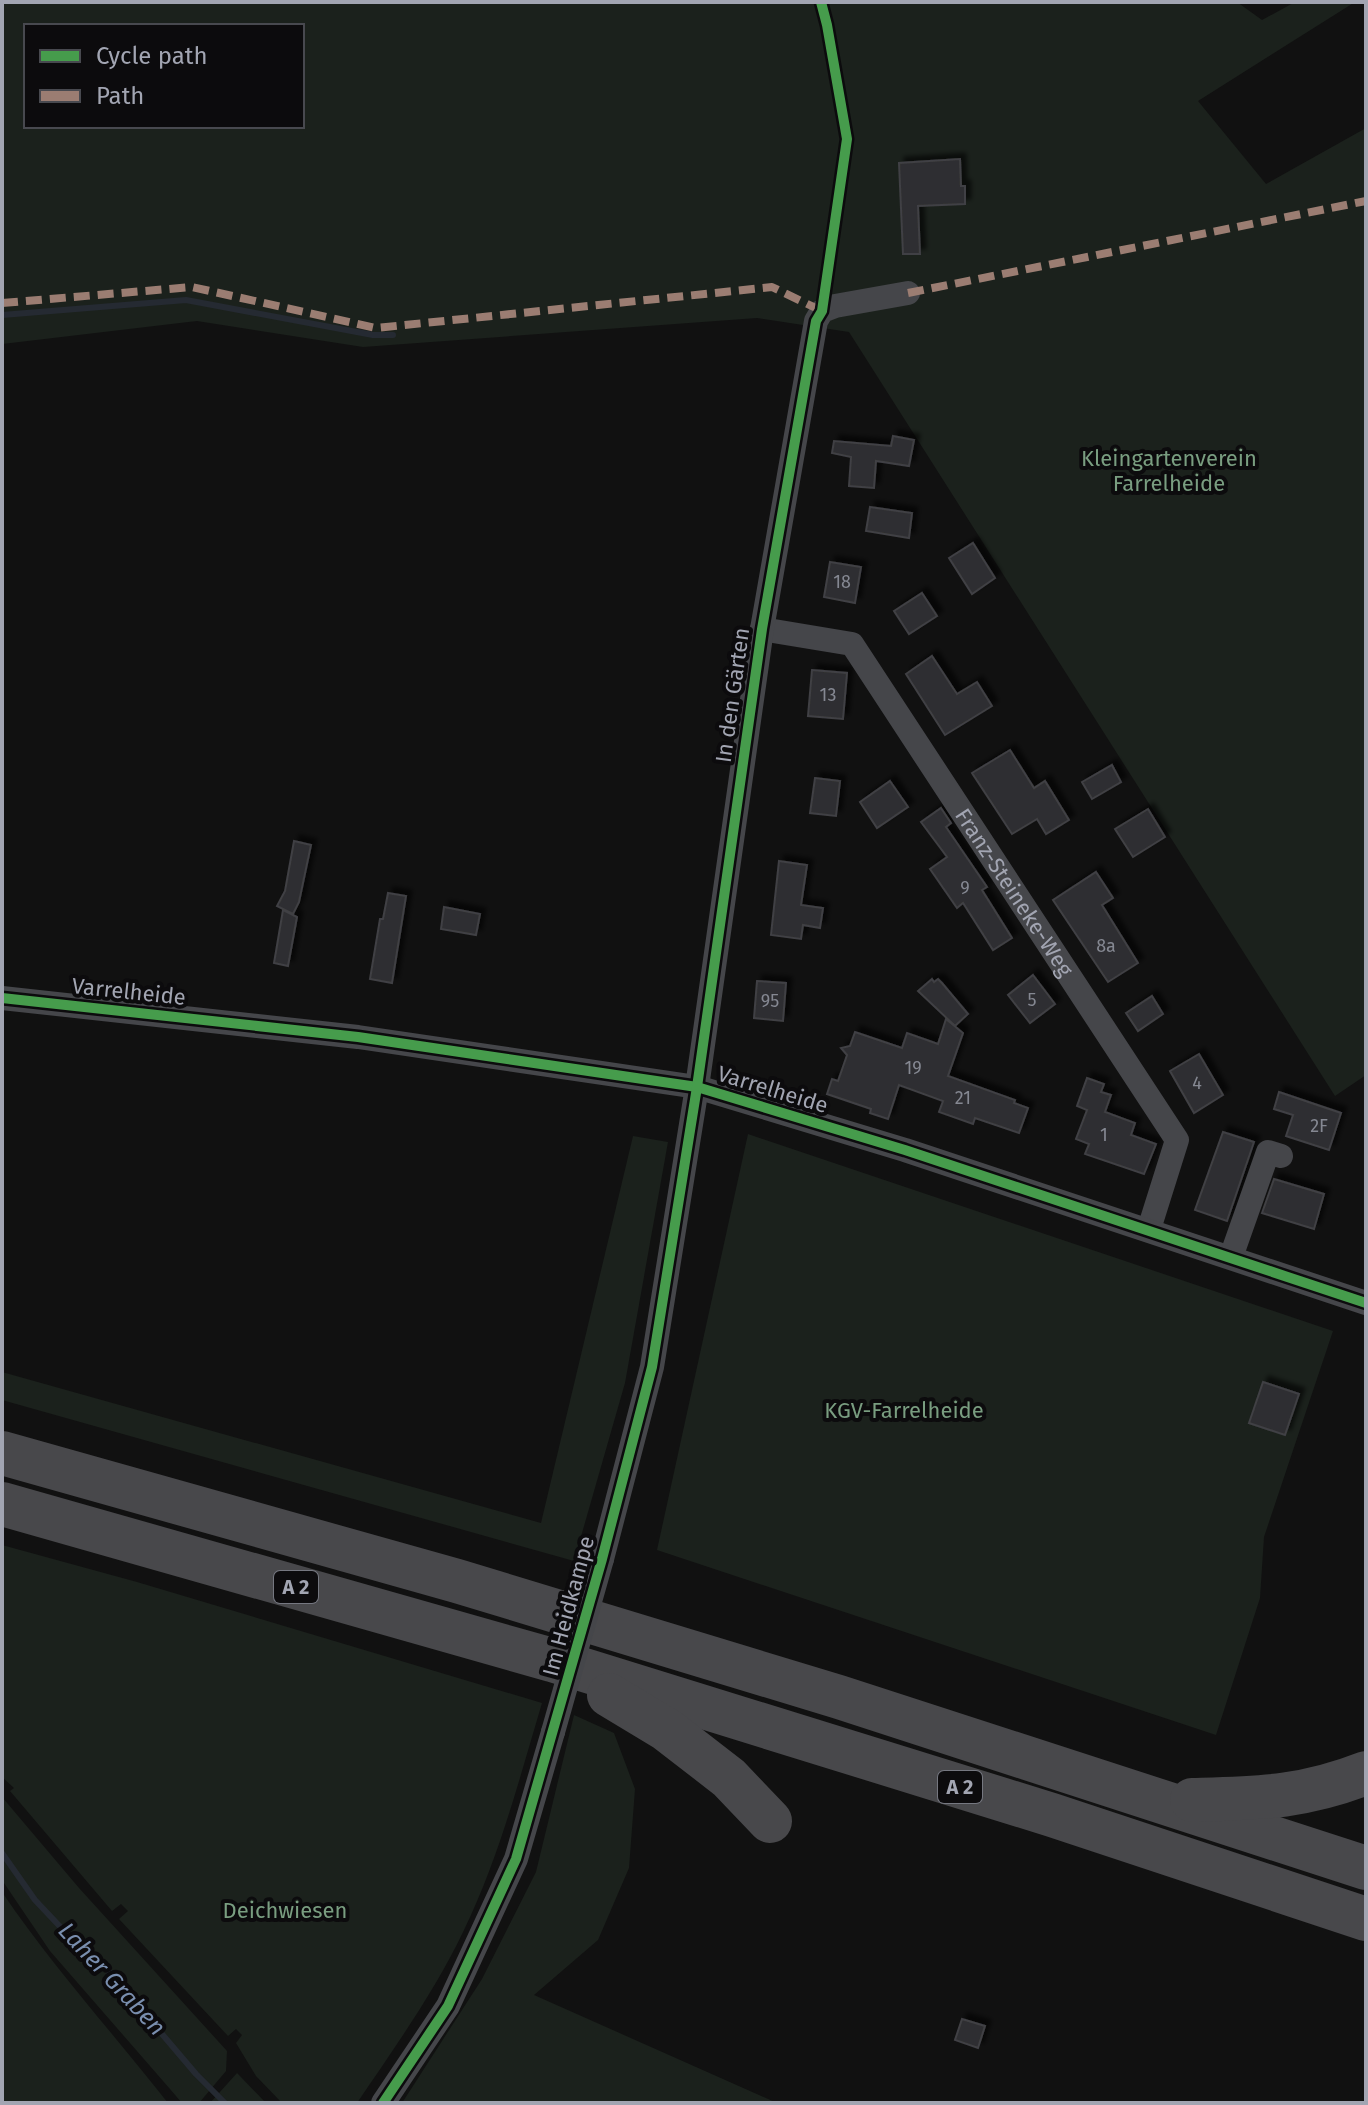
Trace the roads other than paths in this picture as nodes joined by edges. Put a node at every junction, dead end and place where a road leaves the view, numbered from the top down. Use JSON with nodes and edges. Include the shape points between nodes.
{"nodes":[{"id":1,"x":908,"y":293,"type":"dead end"},
{"id":2,"x":762,"y":629,"type":"junction"},
{"id":3,"x":2,"y":998,"type":"edge"},
{"id":4,"x":697,"y":1087,"type":"junction"},
{"id":5,"x":1281,"y":1156,"type":"dead end"},
{"id":6,"x":1149,"y":1229,"type":"junction"},
{"id":7,"x":1231,"y":1257,"type":"junction"},
{"id":8,"x":1366,"y":1303,"type":"edge"},
{"id":9,"x":2,"y":1453,"type":"edge"},
{"id":10,"x":2,"y":1504,"type":"edge"},
{"id":11,"x":552,"y":1660,"type":"junction"},
{"id":12,"x":1366,"y":1773,"type":"edge"},
{"id":13,"x":1161,"y":1801,"type":"junction"},
{"id":14,"x":770,"y":1821,"type":"dead end"},
{"id":15,"x":1366,"y":1868,"type":"edge"},
{"id":16,"x":1366,"y":1919,"type":"edge"},
{"id":17,"x":383,"y":2103,"type":"edge"}],
"edges":[{"from":1,"to":2,"type":"street","name":"In den Gärten","via":[[835,306],[822,311],[816,321]]},
{"from":2,"to":4,"type":"street","name":"In den Gärten"},
{"from":2,"to":6,"type":"street","name":"Franz-Steineke-Weg","via":[[852,644],[1177,1140]]},
{"from":3,"to":4,"type":"street","name":"Varrelheide","via":[[358,1037]]},
{"from":4,"to":6,"type":"street","name":"Varrelheide"},
{"from":4,"to":17,"type":"street","name":"Im Heidkampe","bridge":true,"via":[[652,1367],[516,1859],[448,2006]]},
{"from":5,"to":7,"type":"street","via":[[1268,1152]]},
{"from":6,"to":7,"type":"street","name":"Varrelheide"},
{"from":7,"to":8,"type":"street","name":"Varrelheide"},
{"from":9,"to":13,"type":"highway","number":"A 2","via":[[472,1586]]},
{"from":10,"to":11,"type":"highway","number":"A 2"},
{"from":11,"to":14,"type":"highway","via":[[667,1730],[729,1778]]},
{"from":11,"to":16,"type":"highway","number":"A 2"},
{"from":12,"to":13,"type":"highway","via":[[1283,1796]]},
{"from":13,"to":15,"type":"highway","number":"A 2"}]}
